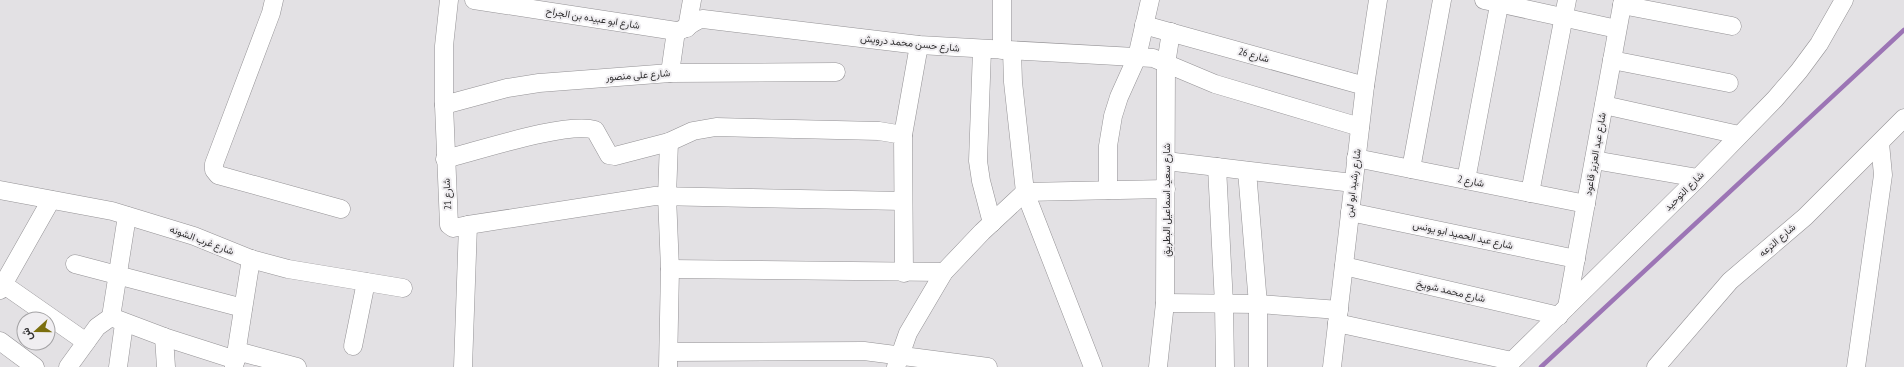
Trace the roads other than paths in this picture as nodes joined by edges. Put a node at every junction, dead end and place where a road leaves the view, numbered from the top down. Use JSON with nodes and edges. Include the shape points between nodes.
{"nodes":[{"id":1,"x":274,"y":0,"type":"edge"},
{"id":2,"x":449,"y":0,"type":"edge"},
{"id":3,"x":475,"y":0,"type":"edge"},
{"id":4,"x":692,"y":0,"type":"edge"},
{"id":5,"x":1002,"y":0,"type":"edge"},
{"id":6,"x":1150,"y":0,"type":"edge"},
{"id":7,"x":1378,"y":0,"type":"edge"},
{"id":8,"x":1442,"y":0,"type":"edge"},
{"id":9,"x":1844,"y":0,"type":"edge"},
{"id":10,"x":1494,"y":1,"type":"edge"},
{"id":11,"x":1622,"y":3,"type":"edge"},
{"id":12,"x":555,"y":6,"type":"edge"},
{"id":13,"x":1566,"y":8,"type":"edge"},
{"id":14,"x":1144,"y":25,"type":"junction"},
{"id":15,"x":1732,"y":26,"type":"dead end"},
{"id":16,"x":1617,"y":29,"type":"junction"},
{"id":17,"x":682,"y":30,"type":"junction"},
{"id":18,"x":1171,"y":32,"type":"junction"},
{"id":19,"x":919,"y":45,"type":"junction"},
{"id":20,"x":982,"y":50,"type":"junction"},
{"id":21,"x":1007,"y":51,"type":"junction"},
{"id":22,"x":1137,"y":57,"type":"junction"},
{"id":23,"x":1612,"y":60,"type":"junction"},
{"id":24,"x":1166,"y":64,"type":"junction"},
{"id":25,"x":836,"y":72,"type":"dead end"},
{"id":26,"x":670,"y":73,"type":"junction"},
{"id":27,"x":1729,"y":83,"type":"dead end"},
{"id":28,"x":1365,"y":86,"type":"junction"},
{"id":29,"x":444,"y":105,"type":"junction"},
{"id":30,"x":1604,"y":105,"type":"junction"},
{"id":31,"x":1904,"y":118,"type":"edge"},
{"id":32,"x":1360,"y":127,"type":"junction"},
{"id":33,"x":903,"y":134,"type":"junction"},
{"id":34,"x":1739,"y":135,"type":"junction"},
{"id":35,"x":669,"y":142,"type":"junction"},
{"id":36,"x":1880,"y":143,"type":"junction"},
{"id":37,"x":1356,"y":158,"type":"junction"},
{"id":38,"x":445,"y":159,"type":"junction"},
{"id":39,"x":1594,"y":160,"type":"junction"},
{"id":40,"x":1166,"y":162,"type":"junction"},
{"id":41,"x":1217,"y":167,"type":"junction"},
{"id":42,"x":1411,"y":169,"type":"junction"},
{"id":43,"x":1247,"y":171,"type":"junction"},
{"id":44,"x":1698,"y":178,"type":"junction"},
{"id":45,"x":1466,"y":180,"type":"junction"},
{"id":46,"x":1353,"y":183,"type":"junction"},
{"id":47,"x":1166,"y":189,"type":"junction"},
{"id":48,"x":0,"y":190,"type":"edge"},
{"id":49,"x":1108,"y":190,"type":"junction"},
{"id":50,"x":1025,"y":192,"type":"junction"},
{"id":51,"x":1530,"y":193,"type":"junction"},
{"id":52,"x":667,"y":196,"type":"junction"},
{"id":53,"x":51,"y":200,"type":"junction"},
{"id":54,"x":903,"y":201,"type":"junction"},
{"id":55,"x":1586,"y":204,"type":"junction"},
{"id":56,"x":341,"y":209,"type":"dead end"},
{"id":57,"x":1350,"y":212,"type":"junction"},
{"id":58,"x":127,"y":216,"type":"junction"},
{"id":59,"x":992,"y":223,"type":"junction"},
{"id":60,"x":468,"y":225,"type":"junction"},
{"id":61,"x":251,"y":259,"type":"junction"},
{"id":62,"x":1576,"y":259,"type":"junction"},
{"id":63,"x":75,"y":264,"type":"dead end"},
{"id":64,"x":1344,"y":266,"type":"junction"},
{"id":65,"x":670,"y":270,"type":"junction"},
{"id":66,"x":944,"y":272,"type":"junction"},
{"id":67,"x":904,"y":273,"type":"junction"},
{"id":68,"x":118,"y":275,"type":"junction"},
{"id":69,"x":366,"y":282,"type":"junction"},
{"id":70,"x":1,"y":285,"type":"edge"},
{"id":71,"x":404,"y":288,"type":"dead end"},
{"id":72,"x":1165,"y":303,"type":"junction"},
{"id":73,"x":1224,"y":304,"type":"junction"},
{"id":74,"x":1258,"y":304,"type":"junction"},
{"id":75,"x":243,"y":308,"type":"junction"},
{"id":76,"x":1563,"y":312,"type":"junction"},
{"id":77,"x":1338,"y":317,"type":"junction"},
{"id":78,"x":118,"y":321,"type":"junction"},
{"id":79,"x":164,"y":337,"type":"junction"},
{"id":80,"x":0,"y":341,"type":"edge"},
{"id":81,"x":86,"y":342,"type":"junction"},
{"id":82,"x":353,"y":346,"type":"dead end"},
{"id":83,"x":236,"y":359,"type":"edge"},
{"id":84,"x":668,"y":360,"type":"edge"},
{"id":85,"x":898,"y":361,"type":"edge"},
{"id":86,"x":1509,"y":364,"type":"edge"},
{"id":87,"x":35,"y":367,"type":"edge"},
{"id":88,"x":68,"y":367,"type":"edge"},
{"id":89,"x":118,"y":367,"type":"edge"},
{"id":90,"x":166,"y":367,"type":"edge"},
{"id":91,"x":297,"y":367,"type":"edge"},
{"id":92,"x":463,"y":367,"type":"edge"},
{"id":93,"x":988,"y":367,"type":"edge"},
{"id":94,"x":1093,"y":367,"type":"edge"},
{"id":95,"x":1158,"y":367,"type":"edge"},
{"id":96,"x":1225,"y":367,"type":"edge"},
{"id":97,"x":1258,"y":367,"type":"edge"},
{"id":98,"x":1332,"y":367,"type":"edge"},
{"id":99,"x":1656,"y":367,"type":"edge"},
{"id":100,"x":1856,"y":367,"type":"edge"}],
"edges":[{"from":1,"to":56,"type":"street","via":[[214,170],[218,175]]},
{"from":2,"to":29,"type":"street","name":"شارع 21","via":[[444,46]]},
{"from":3,"to":12,"type":"street","name":"شارع ابو عبيده بن الجراح"},
{"from":4,"to":17,"type":"street"},
{"from":5,"to":21,"type":"street"},
{"from":6,"to":14,"type":"street"},
{"from":7,"to":28,"type":"street","name":"شارع رشيد ابو لبن"},
{"from":8,"to":42,"type":"street"},
{"from":9,"to":34,"type":"street","name":"شارع التوحيد","via":[[1819,44],[1799,71],[1775,100]]},
{"from":10,"to":13,"type":"street"},
{"from":10,"to":45,"type":"street"},
{"from":11,"to":15,"type":"street"},
{"from":11,"to":16,"type":"street","name":"شارع عبد العزيز قاعود"},
{"from":12,"to":17,"type":"street","name":"شارع ابو عبيده بن الجراح"},
{"from":13,"to":16,"type":"street"},
{"from":13,"to":51,"type":"street"},
{"from":14,"to":18,"type":"street","name":"شارع 26"},
{"from":14,"to":22,"type":"street"},
{"from":16,"to":23,"type":"street","name":"شارع عبد العزيز قاعود"},
{"from":17,"to":19,"type":"street","name":"شارع حسن محمد درويش","via":[[694,21],[703,19]]},
{"from":17,"to":26,"type":"street"},
{"from":18,"to":24,"type":"street","name":"شارع سعيد اسماعيل البطريق"},
{"from":18,"to":28,"type":"street","name":"شارع 26"},
{"from":19,"to":20,"type":"street","name":"شارع حسن محمد درويش"},
{"from":19,"to":33,"type":"street"},
{"from":20,"to":21,"type":"street","name":"شارع حسن محمد درويش"},
{"from":20,"to":59,"type":"street","via":[[978,161]]},
{"from":21,"to":22,"type":"street","name":"شارع حسن محمد درويش"},
{"from":21,"to":50,"type":"street"},
{"from":22,"to":24,"type":"street","name":"شارع حسن محمد درويش","via":[[1153,58]]},
{"from":22,"to":49,"type":"street","via":[[1113,116],[1108,146]]},
{"from":23,"to":27,"type":"street"},
{"from":23,"to":30,"type":"street","name":"شارع عبد العزيز قاعود"},
{"from":24,"to":32,"type":"street","name":"شارع حسن محمد درويش","via":[[1215,84]]},
{"from":24,"to":40,"type":"street","name":"شارع سعيد اسماعيل البطريق"},
{"from":25,"to":26,"type":"street","name":"شارع على منصور"},
{"from":26,"to":29,"type":"street","name":"شارع على منصور","via":[[534,83]]},
{"from":28,"to":32,"type":"street","name":"شارع رشيد ابو لبن"},
{"from":29,"to":38,"type":"street","name":"شارع 21"},
{"from":30,"to":34,"type":"street"},
{"from":30,"to":39,"type":"street","name":"شارع عبد العزيز قاعود"},
{"from":31,"to":36,"type":"street","name":"شارع الترعه"},
{"from":32,"to":37,"type":"street","name":"شارع رشيد ابو لبن"},
{"from":33,"to":35,"type":"street","via":[[879,131],[716,127],[693,131]]},
{"from":33,"to":54,"type":"street"},
{"from":34,"to":44,"type":"street","name":"شارع التوحيد"},
{"from":35,"to":38,"type":"street","via":[[615,156],[609,155],[596,130],[587,128],[553,132]]},
{"from":35,"to":52,"type":"street"},
{"from":36,"to":99,"type":"street","name":"شارع الترعه","via":[[1805,217],[1730,281]]},
{"from":36,"to":100,"type":"street","via":[[1883,175]]},
{"from":37,"to":42,"type":"street","name":"شارع 2"},
{"from":37,"to":46,"type":"street","name":"شارع رشيد ابو لبن"},
{"from":38,"to":60,"type":"street","name":"شارع 21","via":[[449,225],[453,228]]},
{"from":39,"to":44,"type":"street"},
{"from":39,"to":55,"type":"street","name":"شارع عبد العزيز قاعود"},
{"from":40,"to":41,"type":"street"},
{"from":40,"to":47,"type":"street","name":"شارع سعيد اسماعيل البطريق"},
{"from":41,"to":43,"type":"street"},
{"from":41,"to":73,"type":"street"},
{"from":42,"to":45,"type":"street","name":"شارع 2"},
{"from":43,"to":46,"type":"street"},
{"from":43,"to":74,"type":"street"},
{"from":44,"to":76,"type":"street","name":"شارع التوحيد"},
{"from":45,"to":51,"type":"street","name":"شارع 2"},
{"from":46,"to":57,"type":"street","name":"شارع رشيد ابو لبن"},
{"from":47,"to":49,"type":"street"},
{"from":47,"to":72,"type":"street","name":"شارع سعيد اسماعيل البطريق"},
{"from":48,"to":53,"type":"street","name":"شارع غرب الشونه"},
{"from":49,"to":50,"type":"street"},
{"from":50,"to":59,"type":"street"},
{"from":50,"to":94,"type":"street"},
{"from":51,"to":55,"type":"street","name":"شارع 2"},
{"from":52,"to":54,"type":"street"},
{"from":52,"to":60,"type":"street"},
{"from":52,"to":65,"type":"street"},
{"from":53,"to":58,"type":"street","name":"شارع غرب الشونه"},
{"from":53,"to":70,"type":"street"},
{"from":54,"to":67,"type":"street"},
{"from":55,"to":62,"type":"street","name":"شارع عبد العزيز قاعود"},
{"from":57,"to":62,"type":"street","name":"شارع عبد الحميد ابو يونس"},
{"from":57,"to":64,"type":"street","name":"شارع رشيد ابو لبن"},
{"from":58,"to":61,"type":"street","name":"شارع غرب الشونه","via":[[194,236]]},
{"from":58,"to":68,"type":"street"},
{"from":59,"to":66,"type":"street"},
{"from":60,"to":92,"type":"street"},
{"from":61,"to":69,"type":"street","name":"شارع غرب الشونه","via":[[288,269]]},
{"from":61,"to":75,"type":"street"},
{"from":62,"to":76,"type":"street","name":"شارع عبد العزيز قاعود"},
{"from":63,"to":68,"type":"street"},
{"from":64,"to":76,"type":"street","name":"شارع محمد شويخ"},
{"from":64,"to":77,"type":"street","name":"شارع رشيد ابو لبن"},
{"from":65,"to":67,"type":"street"},
{"from":65,"to":84,"type":"street"},
{"from":66,"to":67,"type":"street"},
{"from":66,"to":85,"type":"street","via":[[908,333]]},
{"from":68,"to":75,"type":"street"},
{"from":68,"to":78,"type":"street"},
{"from":69,"to":71,"type":"street","name":"شارع غرب الشونه"},
{"from":69,"to":82,"type":"street"},
{"from":70,"to":81,"type":"street"},
{"from":72,"to":73,"type":"street"},
{"from":72,"to":95,"type":"street","name":"شارع سعيد اسماعيل البطريق"},
{"from":73,"to":74,"type":"street"},
{"from":73,"to":96,"type":"street"},
{"from":74,"to":77,"type":"street"},
{"from":74,"to":97,"type":"street"},
{"from":75,"to":83,"type":"street"},
{"from":76,"to":86,"type":"street","name":"شارع التوحيد"},
{"from":77,"to":86,"type":"street"},
{"from":77,"to":98,"type":"street","name":"شارع رشيد ابو لبن"},
{"from":78,"to":79,"type":"street"},
{"from":78,"to":81,"type":"street","via":[[101,323]]},
{"from":78,"to":89,"type":"street"},
{"from":79,"to":83,"type":"street"},
{"from":79,"to":90,"type":"street"},
{"from":80,"to":87,"type":"street"},
{"from":81,"to":88,"type":"street"},
{"from":83,"to":91,"type":"street"},
{"from":84,"to":85,"type":"street","via":[[823,350],[864,351]]},
{"from":85,"to":93,"type":"street"}]}
